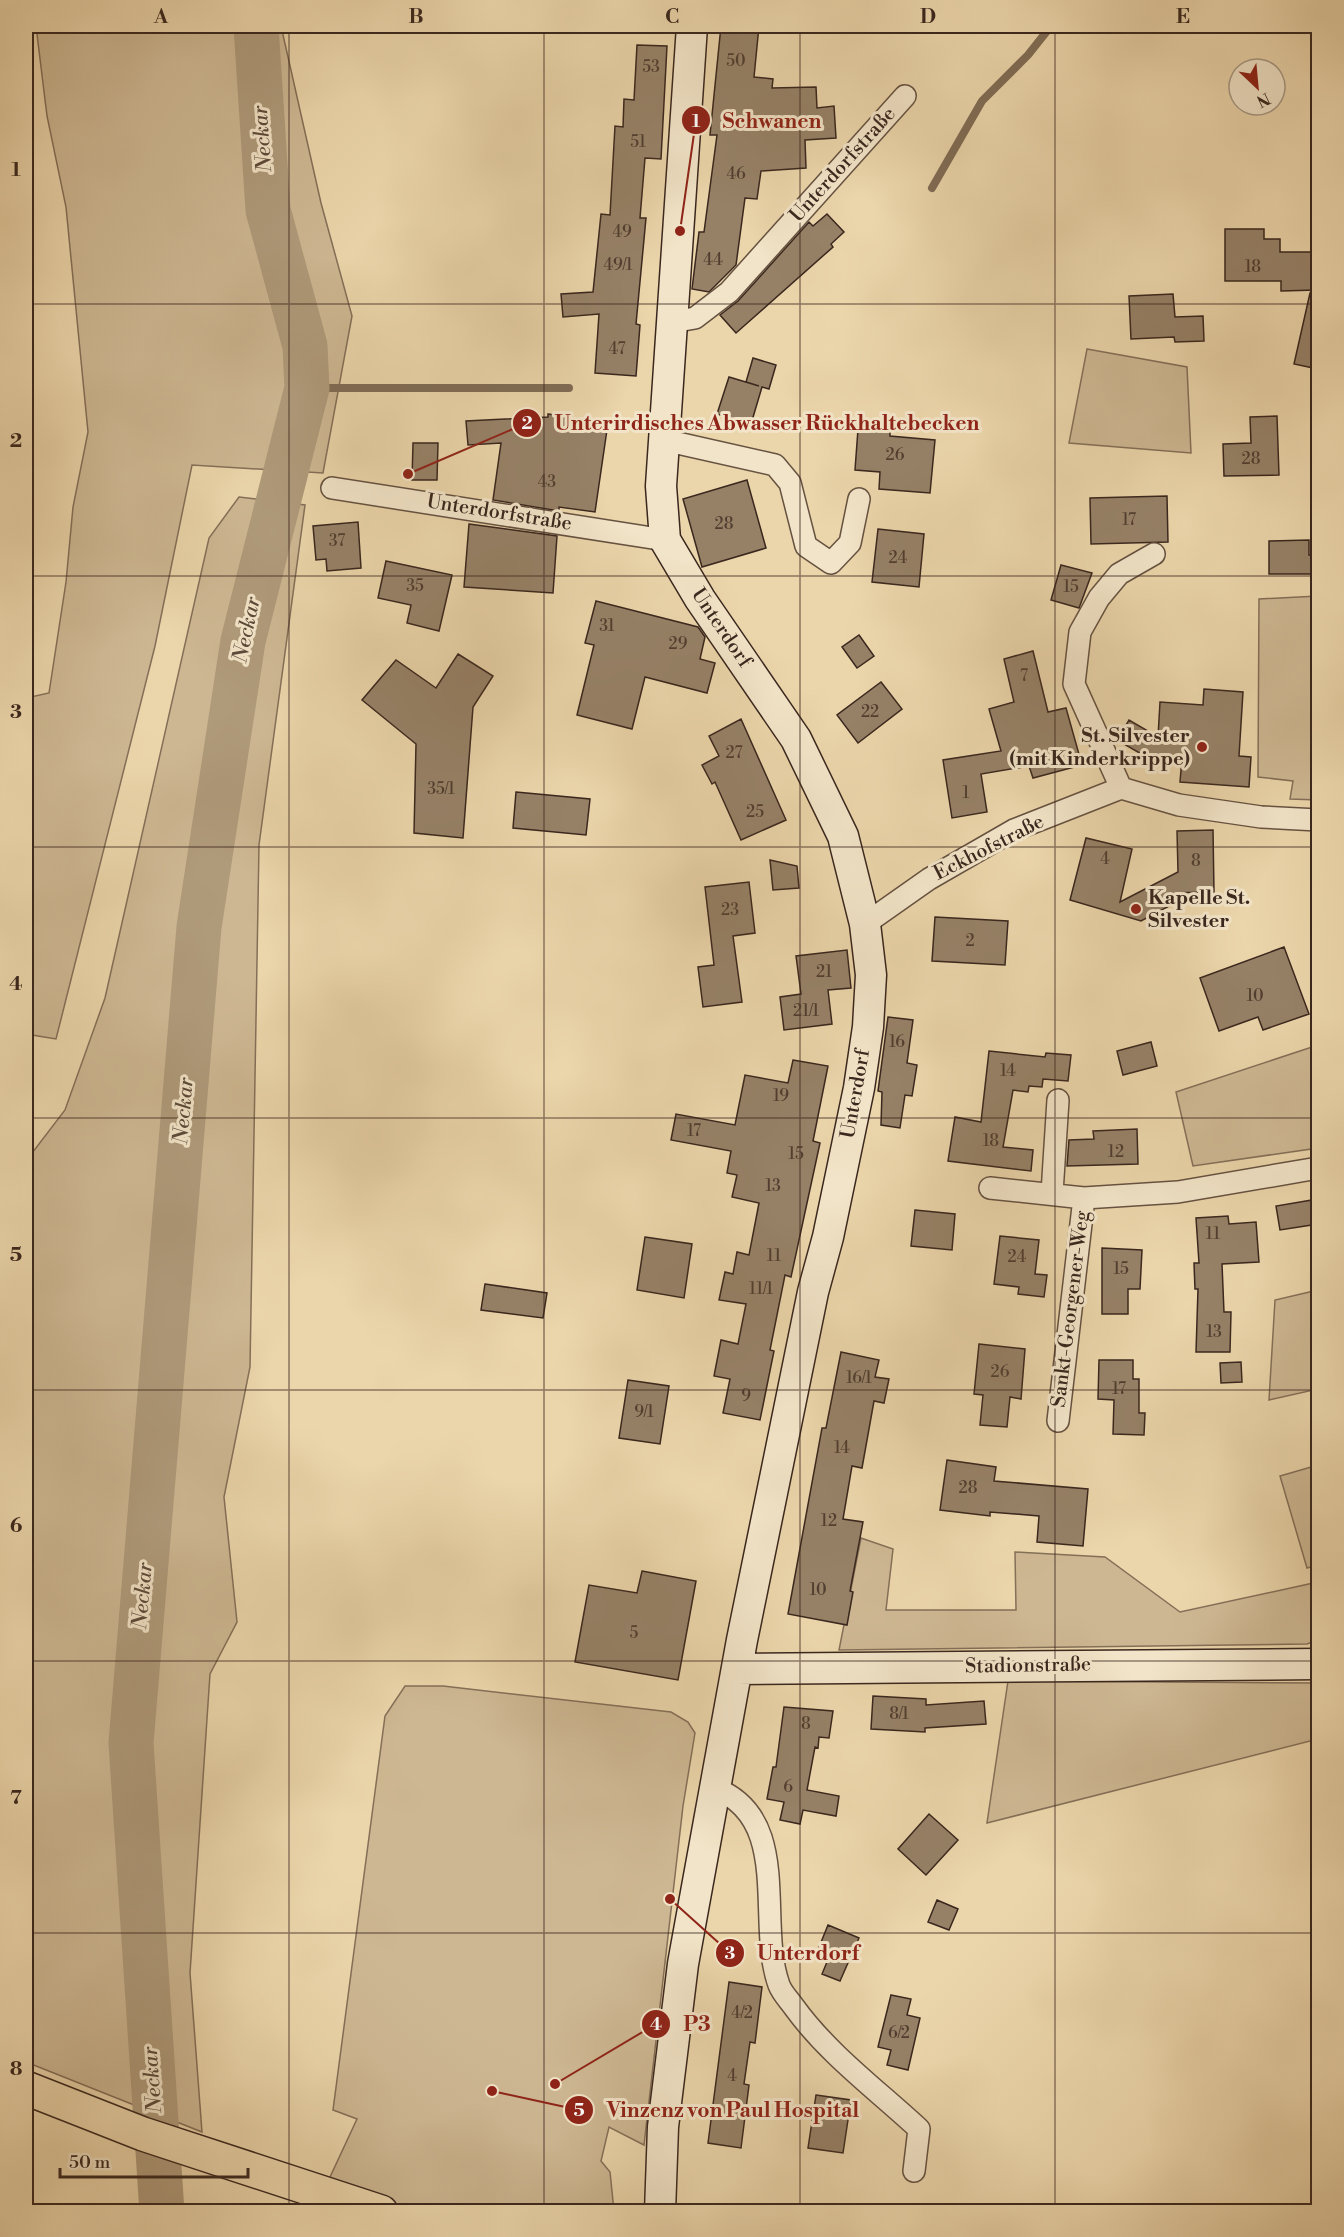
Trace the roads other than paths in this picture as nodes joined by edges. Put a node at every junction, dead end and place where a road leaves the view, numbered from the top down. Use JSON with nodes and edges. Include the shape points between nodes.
{"nodes":[{"id":1,"x":692,"y":26,"type":"edge"},
{"id":2,"x":905,"y":96,"type":"dead end"},
{"id":3,"x":672,"y":322,"type":"junction"},
{"id":4,"x":664,"y":440,"type":"junction"},
{"id":5,"x":332,"y":488,"type":"dead end"},
{"id":6,"x":859,"y":499,"type":"dead end"},
{"id":7,"x":665,"y":540,"type":"junction"},
{"id":8,"x":1154,"y":554,"type":"dead end"},
{"id":9,"x":1121,"y":788,"type":"junction"},
{"id":10,"x":1318,"y":820,"type":"edge"},
{"id":11,"x":865,"y":924,"type":"junction"},
{"id":12,"x":1058,"y":1100,"type":"dead end"},
{"id":13,"x":1318,"y":1168,"type":"edge"},
{"id":14,"x":990,"y":1188,"type":"dead end"},
{"id":15,"x":1052,"y":1193,"type":"junction"},
{"id":16,"x":1084,"y":1198,"type":"junction"},
{"id":17,"x":1058,"y":1421,"type":"dead end"},
{"id":18,"x":1318,"y":1664,"type":"edge"},
{"id":19,"x":737,"y":1669,"type":"junction"},
{"id":20,"x":714,"y":1788,"type":"junction"},
{"id":21,"x":26,"y":2088,"type":"edge"},
{"id":22,"x":914,"y":2171,"type":"dead end"},
{"id":23,"x":381,"y":2211,"type":"edge"},
{"id":24,"x":660,"y":2211,"type":"edge"}],
"edges":[{"from":1,"to":3,"type":"street","name":"Unterdorf"},
{"from":2,"to":3,"type":"street","name":"Unterdorfstraße","via":[[729,292],[695,318]]},
{"from":3,"to":4,"type":"street","name":"Unterdorf"},
{"from":4,"to":6,"type":"street","via":[[775,465],[790,483],[806,546],[831,563],[850,543]]},
{"from":4,"to":7,"type":"street","name":"Unterdorf","via":[[661,486]]},
{"from":5,"to":7,"type":"street","name":"Unterdorfstraße"},
{"from":7,"to":11,"type":"street","name":"Unterdorf","via":[[700,599],[796,739],[843,836]]},
{"from":8,"to":9,"type":"street","via":[[1119,574],[1099,598],[1080,632],[1074,684]]},
{"from":9,"to":10,"type":"street","via":[[1179,805],[1261,817]]},
{"from":9,"to":11,"type":"street","name":"Eckhofstraße","via":[[1014,830],[929,879]]},
{"from":11,"to":19,"type":"street","name":"Unterdorf","via":[[871,975],[859,1088],[813,1292]]},
{"from":12,"to":15,"type":"street","name":"Sankt-Georgener-Weg"},
{"from":13,"to":16,"type":"street","name":"Sankt-Georgener-Weg","via":[[1178,1192]]},
{"from":14,"to":15,"type":"street","name":"Sankt-Georgener-Weg"},
{"from":15,"to":16,"type":"street","name":"Sankt-Georgener-Weg"},
{"from":16,"to":17,"type":"street","name":"Sankt-Georgener-Weg"},
{"from":18,"to":19,"type":"street","name":"Stadionstraße"},
{"from":19,"to":20,"type":"street","name":"Unterdorf"},
{"from":20,"to":22,"type":"street","via":[[734,1796],[757,1827],[768,1866],[773,1959],[779,1986],[809,2028],[919,2128]]},
{"from":20,"to":24,"type":"street","name":"Unterdorf","via":[[683,1964],[663,2127]]},
{"from":21,"to":23,"type":"main road","via":[[143,2134]]}]}
